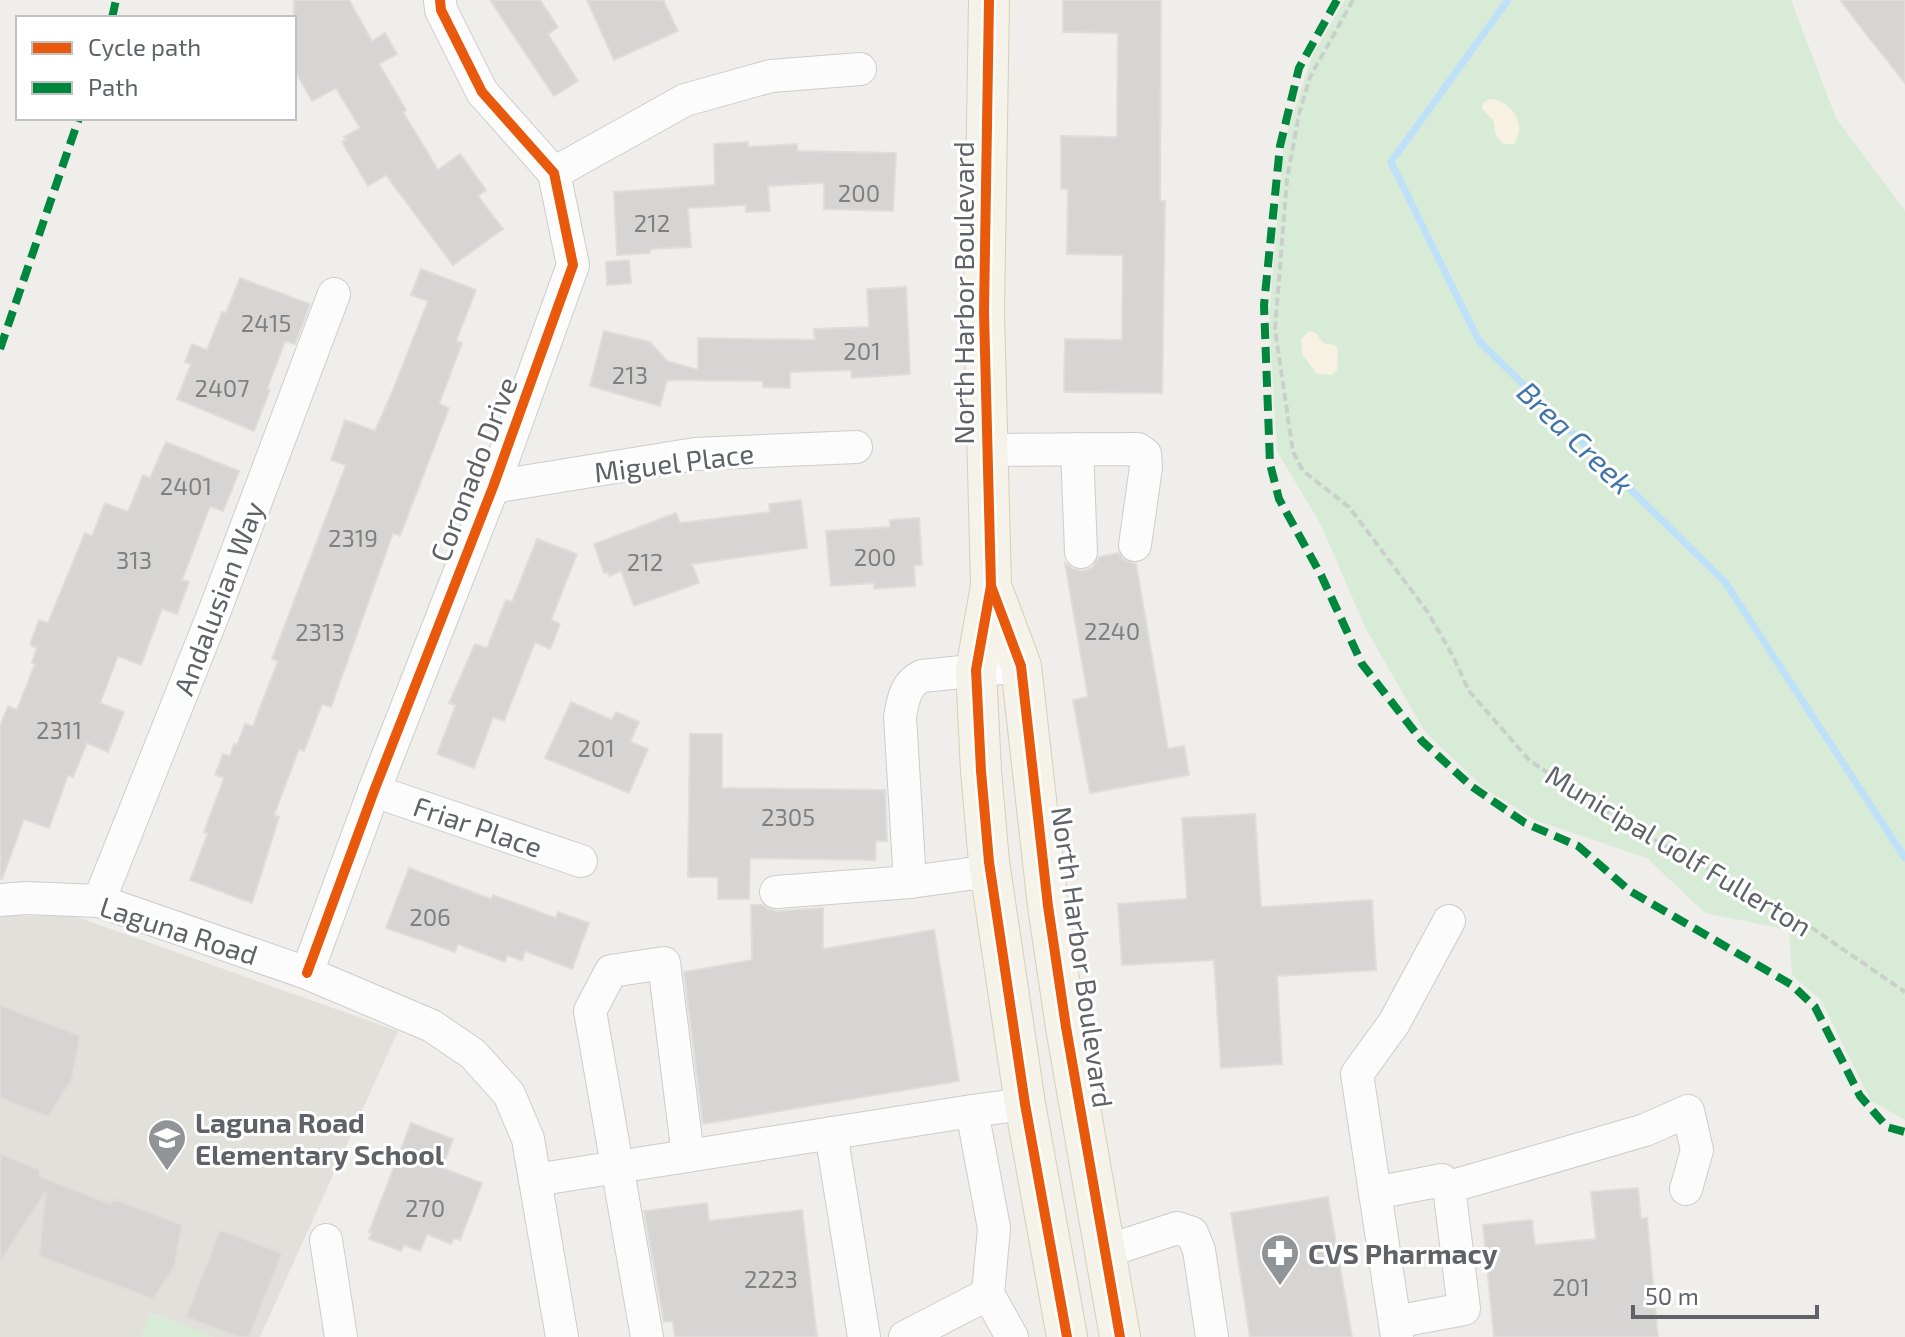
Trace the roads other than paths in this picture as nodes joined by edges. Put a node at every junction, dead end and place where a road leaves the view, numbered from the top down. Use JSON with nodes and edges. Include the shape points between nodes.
{"nodes":[{"id":1,"x":440,"y":0,"type":"edge"},
{"id":2,"x":989,"y":0,"type":"edge"},
{"id":3,"x":860,"y":69,"type":"dead end"},
{"id":4,"x":554,"y":173,"type":"junction"},
{"id":5,"x":334,"y":294,"type":"dead end"},
{"id":6,"x":856,"y":447,"type":"dead end"},
{"id":7,"x":1077,"y":449,"type":"junction"},
{"id":8,"x":987,"y":450,"type":"junction"},
{"id":9,"x":493,"y":487,"type":"junction"},
{"id":10,"x":1135,"y":545,"type":"dead end"},
{"id":11,"x":1081,"y":552,"type":"dead end"},
{"id":12,"x":991,"y":586,"type":"junction"},
{"id":13,"x":1021,"y":666,"type":"junction"},
{"id":14,"x":976,"y":670,"type":"junction"},
{"id":15,"x":374,"y":791,"type":"junction"},
{"id":16,"x":581,"y":861,"type":"dead end"},
{"id":17,"x":991,"y":871,"type":"junction"},
{"id":18,"x":910,"y":882,"type":"junction"},
{"id":19,"x":776,"y":892,"type":"dead end"},
{"id":20,"x":0,"y":900,"type":"edge"},
{"id":21,"x":99,"y":901,"type":"junction"},
{"id":22,"x":1449,"y":921,"type":"dead end"},
{"id":23,"x":307,"y":973,"type":"junction"},
{"id":24,"x":1025,"y":1104,"type":"junction"},
{"id":25,"x":972,"y":1111,"type":"junction"},
{"id":26,"x":831,"y":1133,"type":"junction"},
{"id":27,"x":688,"y":1156,"type":"junction"},
{"id":28,"x":616,"y":1167,"type":"junction"},
{"id":29,"x":535,"y":1180,"type":"junction"},
{"id":30,"x":1449,"y":1187,"type":"junction"},
{"id":31,"x":1686,"y":1189,"type":"dead end"},
{"id":32,"x":1375,"y":1193,"type":"junction"},
{"id":33,"x":326,"y":1240,"type":"dead end"},
{"id":34,"x":1107,"y":1251,"type":"junction"},
{"id":35,"x":988,"y":1294,"type":"junction"},
{"id":36,"x":1396,"y":1330,"type":"edge"},
{"id":37,"x":341,"y":1337,"type":"edge"},
{"id":38,"x":562,"y":1337,"type":"edge"},
{"id":39,"x":647,"y":1337,"type":"edge"},
{"id":40,"x":864,"y":1337,"type":"edge"},
{"id":41,"x":905,"y":1337,"type":"edge"},
{"id":42,"x":1012,"y":1337,"type":"edge"},
{"id":43,"x":1067,"y":1337,"type":"edge"},
{"id":44,"x":1120,"y":1337,"type":"edge"},
{"id":45,"x":1212,"y":1337,"type":"edge"}],
"edges":[{"from":1,"to":4,"type":"street","name":"Coronado Drive","via":[[482,92]]},
{"from":2,"to":8,"type":"main road","name":"North Harbor Boulevard"},
{"from":3,"to":4,"type":"street","via":[[771,76],[685,100]]},
{"from":4,"to":9,"type":"street","name":"Coronado Drive","via":[[573,265]]},
{"from":5,"to":21,"type":"street","name":"Andalusian Way"},
{"from":6,"to":9,"type":"street","name":"Miguel Place","via":[[695,454]]},
{"from":7,"to":8,"type":"street"},
{"from":7,"to":10,"type":"street","via":[[1138,449],[1145,454]]},
{"from":7,"to":11,"type":"street"},
{"from":8,"to":12,"type":"main road","name":"North Harbor Boulevard"},
{"from":9,"to":15,"type":"street","name":"Coronado Drive"},
{"from":12,"to":13,"type":"main road","name":"North Harbor Boulevard"},
{"from":12,"to":14,"type":"main road","name":"North Harbor Boulevard"},
{"from":13,"to":14,"type":"street"},
{"from":13,"to":34,"type":"main road","name":"North Harbor Boulevard","via":[[1048,906]]},
{"from":14,"to":17,"type":"main road","name":"North Harbor Boulevard"},
{"from":14,"to":18,"type":"street","via":[[922,676],[906,692],[900,717]]},
{"from":15,"to":16,"type":"street","name":"Friar Place"},
{"from":15,"to":23,"type":"street","name":"Coronado Drive"},
{"from":17,"to":18,"type":"street"},
{"from":17,"to":24,"type":"main road","name":"North Harbor Boulevard"},
{"from":18,"to":19,"type":"street"},
{"from":20,"to":21,"type":"street","name":"Laguna Road"},
{"from":21,"to":23,"type":"street","name":"Laguna Road"},
{"from":22,"to":32,"type":"street","via":[[1394,1023],[1357,1074]]},
{"from":23,"to":29,"type":"street","name":"Laguna Road","via":[[432,1026],[473,1054],[509,1094],[528,1139]]},
{"from":24,"to":25,"type":"street"},
{"from":24,"to":43,"type":"main road","name":"North Harbor Boulevard"},
{"from":25,"to":26,"type":"street"},
{"from":25,"to":35,"type":"street","via":[[994,1228]]},
{"from":26,"to":27,"type":"street"},
{"from":26,"to":40,"type":"street"},
{"from":27,"to":28,"type":"street"},
{"from":27,"to":28,"type":"street","via":[[664,963],[611,971],[590,1011]]},
{"from":28,"to":29,"type":"street"},
{"from":28,"to":39,"type":"street"},
{"from":29,"to":38,"type":"street","name":"Laguna Road"},
{"from":30,"to":31,"type":"street","via":[[1645,1130],[1688,1111],[1697,1150]]},
{"from":30,"to":32,"type":"street","via":[[1442,1180]]},
{"from":30,"to":36,"type":"street","via":[[1464,1309]]},
{"from":32,"to":36,"type":"street"},
{"from":33,"to":37,"type":"street"},
{"from":34,"to":44,"type":"main road","name":"North Harbor Boulevard"},
{"from":34,"to":45,"type":"street","via":[[1177,1228],[1192,1233]]},
{"from":35,"to":41,"type":"street"},
{"from":35,"to":42,"type":"street"}]}
